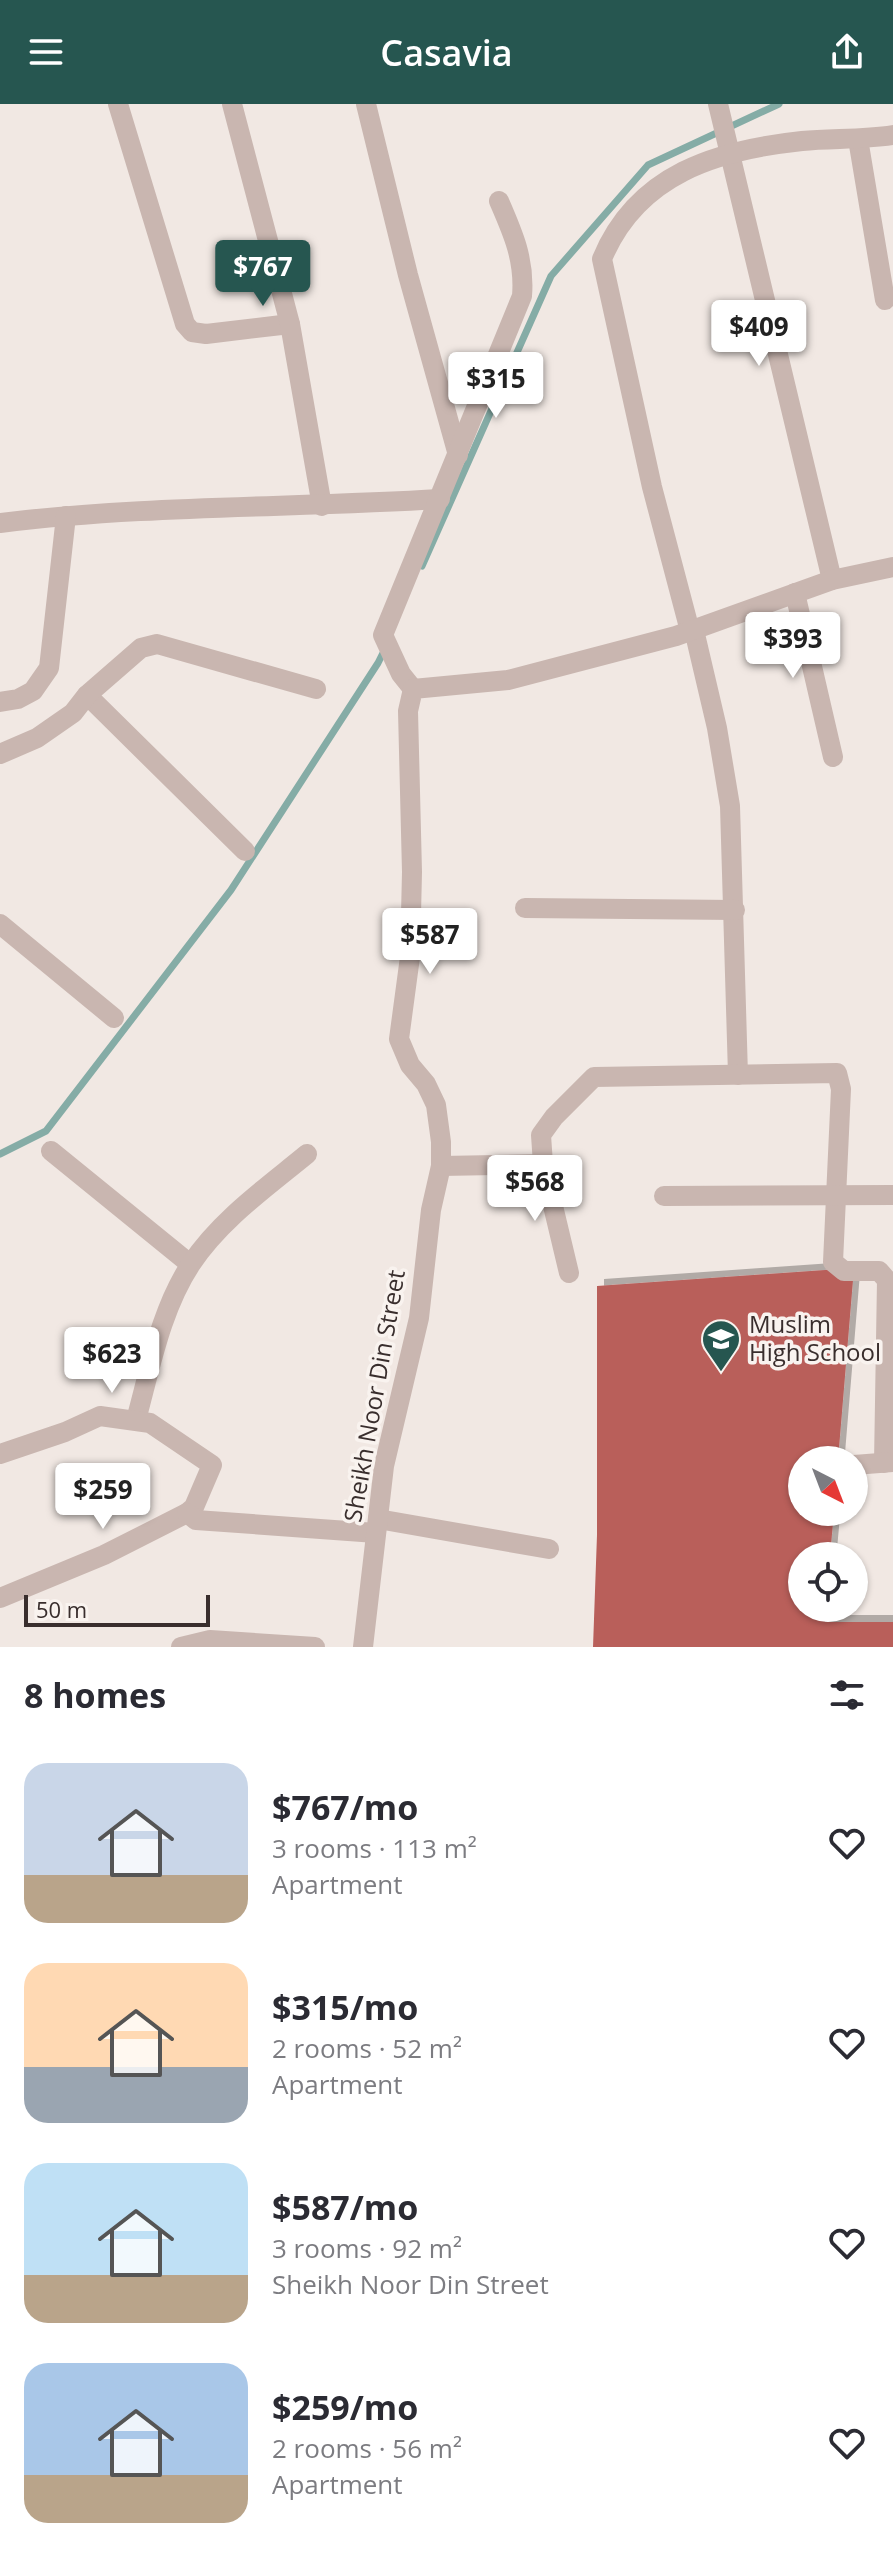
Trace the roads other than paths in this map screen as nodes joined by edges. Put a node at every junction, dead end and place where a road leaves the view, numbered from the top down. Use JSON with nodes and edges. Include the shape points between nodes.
{"nodes":[{"id":1,"x":118,"y":104,"type":"edge"},
{"id":2,"x":232,"y":104,"type":"edge"},
{"id":3,"x":366,"y":104,"type":"edge"},
{"id":4,"x":719,"y":107,"type":"edge"},
{"id":5,"x":893,"y":135,"type":"edge"},
{"id":6,"x":858,"y":139,"type":"junction"},
{"id":7,"x":729,"y":150,"type":"junction"},
{"id":8,"x":499,"y":201,"type":"dead end"},
{"id":9,"x":885,"y":300,"type":"dead end"},
{"id":10,"x":290,"y":324,"type":"junction"},
{"id":11,"x":458,"y":455,"type":"junction"},
{"id":12,"x":440,"y":499,"type":"junction"},
{"id":13,"x":322,"y":506,"type":"junction"},
{"id":14,"x":66,"y":516,"type":"junction"},
{"id":15,"x":0,"y":523,"type":"edge"},
{"id":16,"x":893,"y":567,"type":"edge"},
{"id":17,"x":832,"y":580,"type":"junction"},
{"id":18,"x":795,"y":593,"type":"junction"},
{"id":19,"x":692,"y":630,"type":"junction"},
{"id":20,"x":407,"y":681,"type":"junction"},
{"id":21,"x":316,"y":689,"type":"dead end"},
{"id":22,"x":87,"y":695,"type":"junction"},
{"id":23,"x":0,"y":702,"type":"edge"},
{"id":24,"x":0,"y":754,"type":"edge"},
{"id":25,"x":833,"y":757,"type":"dead end"},
{"id":26,"x":245,"y":851,"type":"dead end"},
{"id":27,"x":525,"y":908,"type":"dead end"},
{"id":28,"x":735,"y":910,"type":"junction"},
{"id":29,"x":0,"y":924,"type":"edge"},
{"id":30,"x":114,"y":1018,"type":"dead end"},
{"id":31,"x":738,"y":1075,"type":"junction"},
{"id":32,"x":51,"y":1151,"type":"dead end"},
{"id":33,"x":307,"y":1154,"type":"dead end"},
{"id":34,"x":543,"y":1164,"type":"junction"},
{"id":35,"x":441,"y":1166,"type":"junction"},
{"id":36,"x":838,"y":1194,"type":"junction"},
{"id":37,"x":893,"y":1195,"type":"edge"},
{"id":38,"x":664,"y":1196,"type":"dead end"},
{"id":39,"x":190,"y":1264,"type":"junction"},
{"id":40,"x":569,"y":1273,"type":"dead end"},
{"id":41,"x":136,"y":1420,"type":"junction"},
{"id":42,"x":0,"y":1454,"type":"edge"},
{"id":43,"x":889,"y":1462,"type":"edge"},
{"id":44,"x":868,"y":1464,"type":"edge"},
{"id":45,"x":187,"y":1513,"type":"junction"},
{"id":46,"x":377,"y":1526,"type":"junction"},
{"id":47,"x":549,"y":1549,"type":"dead end"},
{"id":48,"x":0,"y":1598,"type":"edge"},
{"id":49,"x":181,"y":1647,"type":"edge"},
{"id":50,"x":315,"y":1647,"type":"edge"},
{"id":51,"x":363,"y":1647,"type":"edge"}],
"edges":[{"from":1,"to":10,"type":"street","via":[[185,324],[192,332],[206,334]]},
{"from":2,"to":10,"type":"street"},
{"from":3,"to":11,"type":"street"},
{"from":4,"to":7,"type":"street"},
{"from":5,"to":6,"type":"street"},
{"from":6,"to":7,"type":"street"},
{"from":6,"to":9,"type":"street"},
{"from":7,"to":17,"type":"street"},
{"from":7,"to":19,"type":"street","via":[[666,180],[630,213],[602,259],[652,487]]},
{"from":8,"to":11,"type":"street","via":[[519,248],[522,296]]},
{"from":10,"to":13,"type":"street"},
{"from":11,"to":12,"type":"street"},
{"from":12,"to":13,"type":"street"},
{"from":12,"to":20,"type":"street","via":[[383,635]]},
{"from":13,"to":14,"type":"street"},
{"from":14,"to":15,"type":"street"},
{"from":14,"to":23,"type":"street","via":[[49,668],[33,691]]},
{"from":16,"to":17,"type":"street"},
{"from":17,"to":18,"type":"street"},
{"from":18,"to":19,"type":"street"},
{"from":18,"to":25,"type":"street"},
{"from":19,"to":20,"type":"street","via":[[508,680]]},
{"from":19,"to":28,"type":"street","via":[[730,806]]},
{"from":20,"to":35,"type":"street","name":"Sheikh Noor Din Street","via":[[412,872],[410,957],[399,1039],[436,1105]]},
{"from":21,"to":22,"type":"street","via":[[157,644],[141,648]]},
{"from":22,"to":24,"type":"street","via":[[73,713],[37,738]]},
{"from":22,"to":26,"type":"street"},
{"from":27,"to":28,"type":"street"},
{"from":28,"to":31,"type":"street"},
{"from":29,"to":30,"type":"street"},
{"from":31,"to":34,"type":"street","via":[[594,1077],[541,1135]]},
{"from":31,"to":36,"type":"street","via":[[837,1073]]},
{"from":32,"to":39,"type":"street"},
{"from":33,"to":39,"type":"street","via":[[225,1223]]},
{"from":34,"to":35,"type":"street"},
{"from":34,"to":40,"type":"street"},
{"from":35,"to":46,"type":"street","name":"Sheikh Noor Din Street","via":[[419,1318],[384,1466]]},
{"from":36,"to":37,"type":"street"},
{"from":36,"to":38,"type":"street"},
{"from":36,"to":43,"type":"street","via":[[833,1262],[844,1271],[879,1271],[887,1280]]},
{"from":39,"to":41,"type":"street","via":[[170,1306]]},
{"from":41,"to":42,"type":"street","via":[[100,1416]]},
{"from":41,"to":45,"type":"street","via":[[150,1423],[212,1465]]},
{"from":43,"to":44,"type":"street"},
{"from":45,"to":46,"type":"street","via":[[196,1520]]},
{"from":45,"to":48,"type":"street"},
{"from":46,"to":47,"type":"street"},
{"from":46,"to":51,"type":"street","name":"Sheikh Noor Din Street"},
{"from":49,"to":50,"type":"street","via":[[210,1640]]}]}
